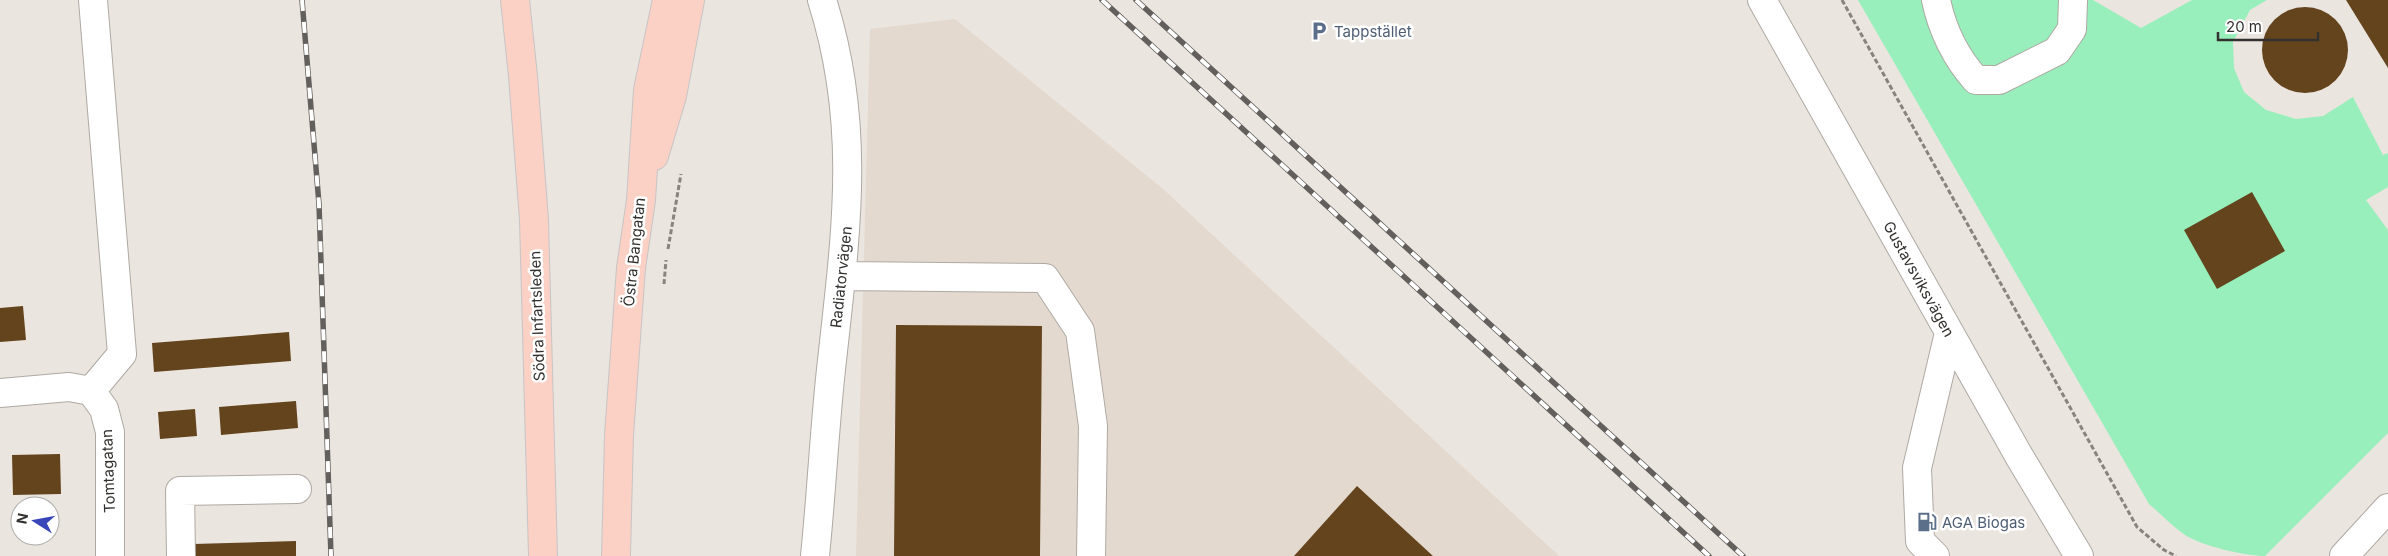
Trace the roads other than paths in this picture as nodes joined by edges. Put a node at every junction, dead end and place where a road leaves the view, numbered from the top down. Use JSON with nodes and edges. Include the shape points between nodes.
{"nodes":[{"id":1,"x":93,"y":0,"type":"edge"},
{"id":2,"x":515,"y":0,"type":"edge"},
{"id":3,"x":667,"y":0,"type":"edge"},
{"id":4,"x":690,"y":0,"type":"edge"},
{"id":5,"x":822,"y":0,"type":"edge"},
{"id":6,"x":1762,"y":0,"type":"edge"},
{"id":7,"x":1936,"y":0,"type":"edge"},
{"id":8,"x":2073,"y":0,"type":"edge"},
{"id":9,"x":641,"y":200,"type":"junction"},
{"id":10,"x":842,"y":276,"type":"junction"},
{"id":11,"x":1949,"y":333,"type":"junction"},
{"id":12,"x":91,"y":391,"type":"junction"},
{"id":13,"x":0,"y":393,"type":"edge"},
{"id":14,"x":297,"y":489,"type":"dead end"},
{"id":15,"x":2388,"y":508,"type":"edge"},
{"id":16,"x":2075,"y":555,"type":"edge"},
{"id":17,"x":110,"y":556,"type":"edge"},
{"id":18,"x":181,"y":556,"type":"edge"},
{"id":19,"x":543,"y":556,"type":"edge"},
{"id":20,"x":616,"y":556,"type":"edge"},
{"id":21,"x":815,"y":556,"type":"edge"},
{"id":22,"x":1091,"y":556,"type":"edge"},
{"id":23,"x":1935,"y":556,"type":"edge"},
{"id":24,"x":2344,"y":556,"type":"edge"}],
"edges":[{"from":1,"to":12,"type":"street","via":[[122,354]]},
{"from":2,"to":19,"type":"main road","name":"Södra Infartsleden","via":[[534,220]]},
{"from":3,"to":9,"type":"main road","name":"Östra Bangatan","via":[[648,90]]},
{"from":4,"to":9,"type":"main road","via":[[672,96]]},
{"from":5,"to":10,"type":"street","name":"Radiatorvägen","via":[[832,31],[844,93],[849,155]]},
{"from":6,"to":11,"type":"street","name":"Gustavsviksvägen"},
{"from":7,"to":8,"type":"street","via":[[1939,17],[1962,65],[1976,80],[1999,80],[2057,51],[2072,29]]},
{"from":9,"to":20,"type":"main road","name":"Östra Bangatan","via":[[631,268],[619,435]]},
{"from":10,"to":21,"type":"street","name":"Radiatorvägen"},
{"from":10,"to":22,"type":"street","via":[[1045,278],[1080,331],[1093,426]]},
{"from":11,"to":16,"type":"street","name":"Gustavsviksvägen"},
{"from":11,"to":23,"type":"street","via":[[1918,468],[1920,542]]},
{"from":12,"to":13,"type":"street","via":[[69,387]]},
{"from":12,"to":17,"type":"street","name":"Tomtagatan","via":[[104,410],[110,432]]},
{"from":14,"to":18,"type":"street","via":[[180,491]]},
{"from":15,"to":24,"type":"street"}]}
